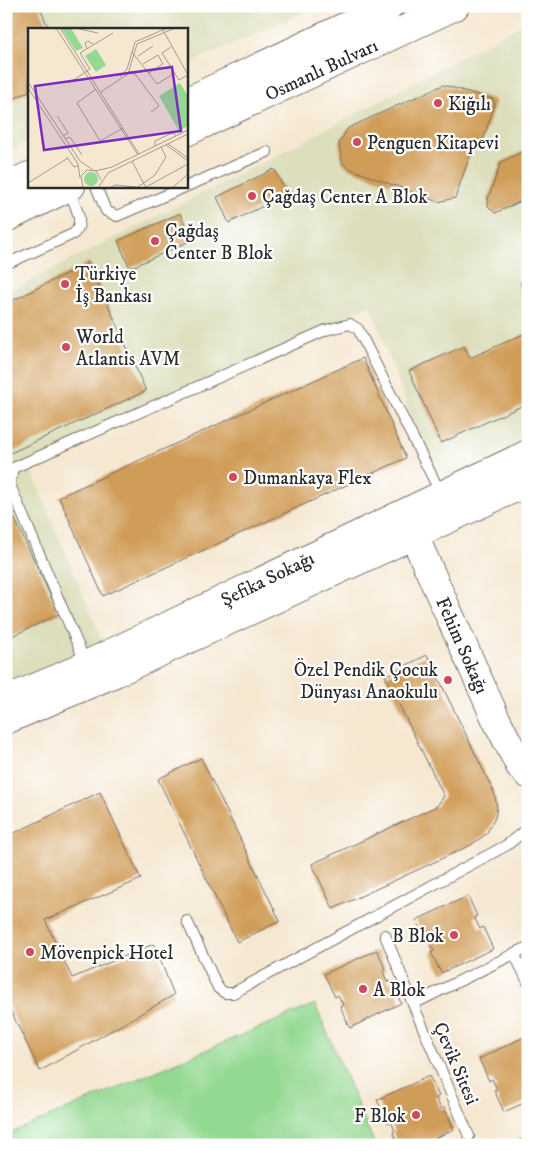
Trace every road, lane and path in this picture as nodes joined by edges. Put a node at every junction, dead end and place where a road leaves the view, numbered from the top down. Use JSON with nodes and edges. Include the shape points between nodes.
{"nodes":[{"id":1,"x":389,"y":6,"type":"edge"},
{"id":2,"x":455,"y":6,"type":"edge"},
{"id":3,"x":188,"y":101,"type":"edge"},
{"id":4,"x":188,"y":131,"type":"edge"},
{"id":5,"x":267,"y":152,"type":"dead end"},
{"id":6,"x":28,"y":176,"type":"edge"},
{"id":7,"x":188,"y":186,"type":"edge"},
{"id":8,"x":6,"y":187,"type":"edge"},
{"id":9,"x":68,"y":188,"type":"edge"},
{"id":10,"x":70,"y":188,"type":"edge"},
{"id":11,"x":97,"y":188,"type":"edge"},
{"id":12,"x":183,"y":188,"type":"edge"},
{"id":13,"x":6,"y":218,"type":"edge"},
{"id":14,"x":6,"y":264,"type":"edge"},
{"id":15,"x":528,"y":454,"type":"edge"},
{"id":16,"x":528,"y":482,"type":"edge"},
{"id":17,"x":421,"y":515,"type":"junction"},
{"id":18,"x":90,"y":674,"type":"junction"},
{"id":19,"x":6,"y":700,"type":"edge"},
{"id":20,"x":6,"y":720,"type":"edge"},
{"id":21,"x":528,"y":742,"type":"edge"},
{"id":22,"x":528,"y":774,"type":"edge"},
{"id":23,"x":528,"y":828,"type":"edge"},
{"id":24,"x":187,"y":921,"type":"dead end"},
{"id":25,"x":385,"y":935,"type":"dead end"},
{"id":26,"x":528,"y":946,"type":"edge"},
{"id":27,"x":514,"y":954,"type":"junction"},
{"id":28,"x":528,"y":982,"type":"edge"},
{"id":29,"x":413,"y":1004,"type":"junction"},
{"id":30,"x":469,"y":1136,"type":"dead end"},
{"id":31,"x":528,"y":1142,"type":"edge"},
{"id":32,"x":522,"y":1145,"type":"edge"}],
"edges":[{"from":1,"to":3,"type":"street","name":"Osmanlı Bulvarı"},
{"from":2,"to":4,"type":"street","name":"Osmanlı Bulvarı"},
{"from":5,"to":7,"type":"lane"},
{"from":6,"to":8,"type":"street"},
{"from":9,"to":13,"type":"street"},
{"from":10,"to":14,"type":"lane","via":[[80,222],[78,230]]},
{"from":11,"to":12,"type":"lane","via":[[106,211],[117,216]]},
{"from":15,"to":17,"type":"street","name":"Şefika Sokağı"},
{"from":16,"to":17,"type":"street","name":"Şefika Sokağı"},
{"from":17,"to":18,"type":"street","name":"Şefika Sokağı"},
{"from":17,"to":18,"type":"lane","via":[[358,329],[350,324],[326,330],[13,468],[10,485]]},
{"from":17,"to":21,"type":"street","name":"Fehim Sokağı"},
{"from":17,"to":22,"type":"street","name":"Fehim Sokağı","via":[[495,717],[520,766]]},
{"from":18,"to":19,"type":"street","name":"Şefika Sokağı"},
{"from":18,"to":20,"type":"street","name":"Şefika Sokağı"},
{"from":23,"to":24,"type":"lane","via":[[507,845],[233,993],[225,993],[218,988]]},
{"from":25,"to":29,"type":"lane","name":"Çevik Sitesi"},
{"from":26,"to":27,"type":"lane"},
{"from":27,"to":28,"type":"lane"},
{"from":27,"to":29,"type":"lane"},
{"from":29,"to":30,"type":"lane","name":"Çevik Sitesi"},
{"from":31,"to":32,"type":"lane"}]}
